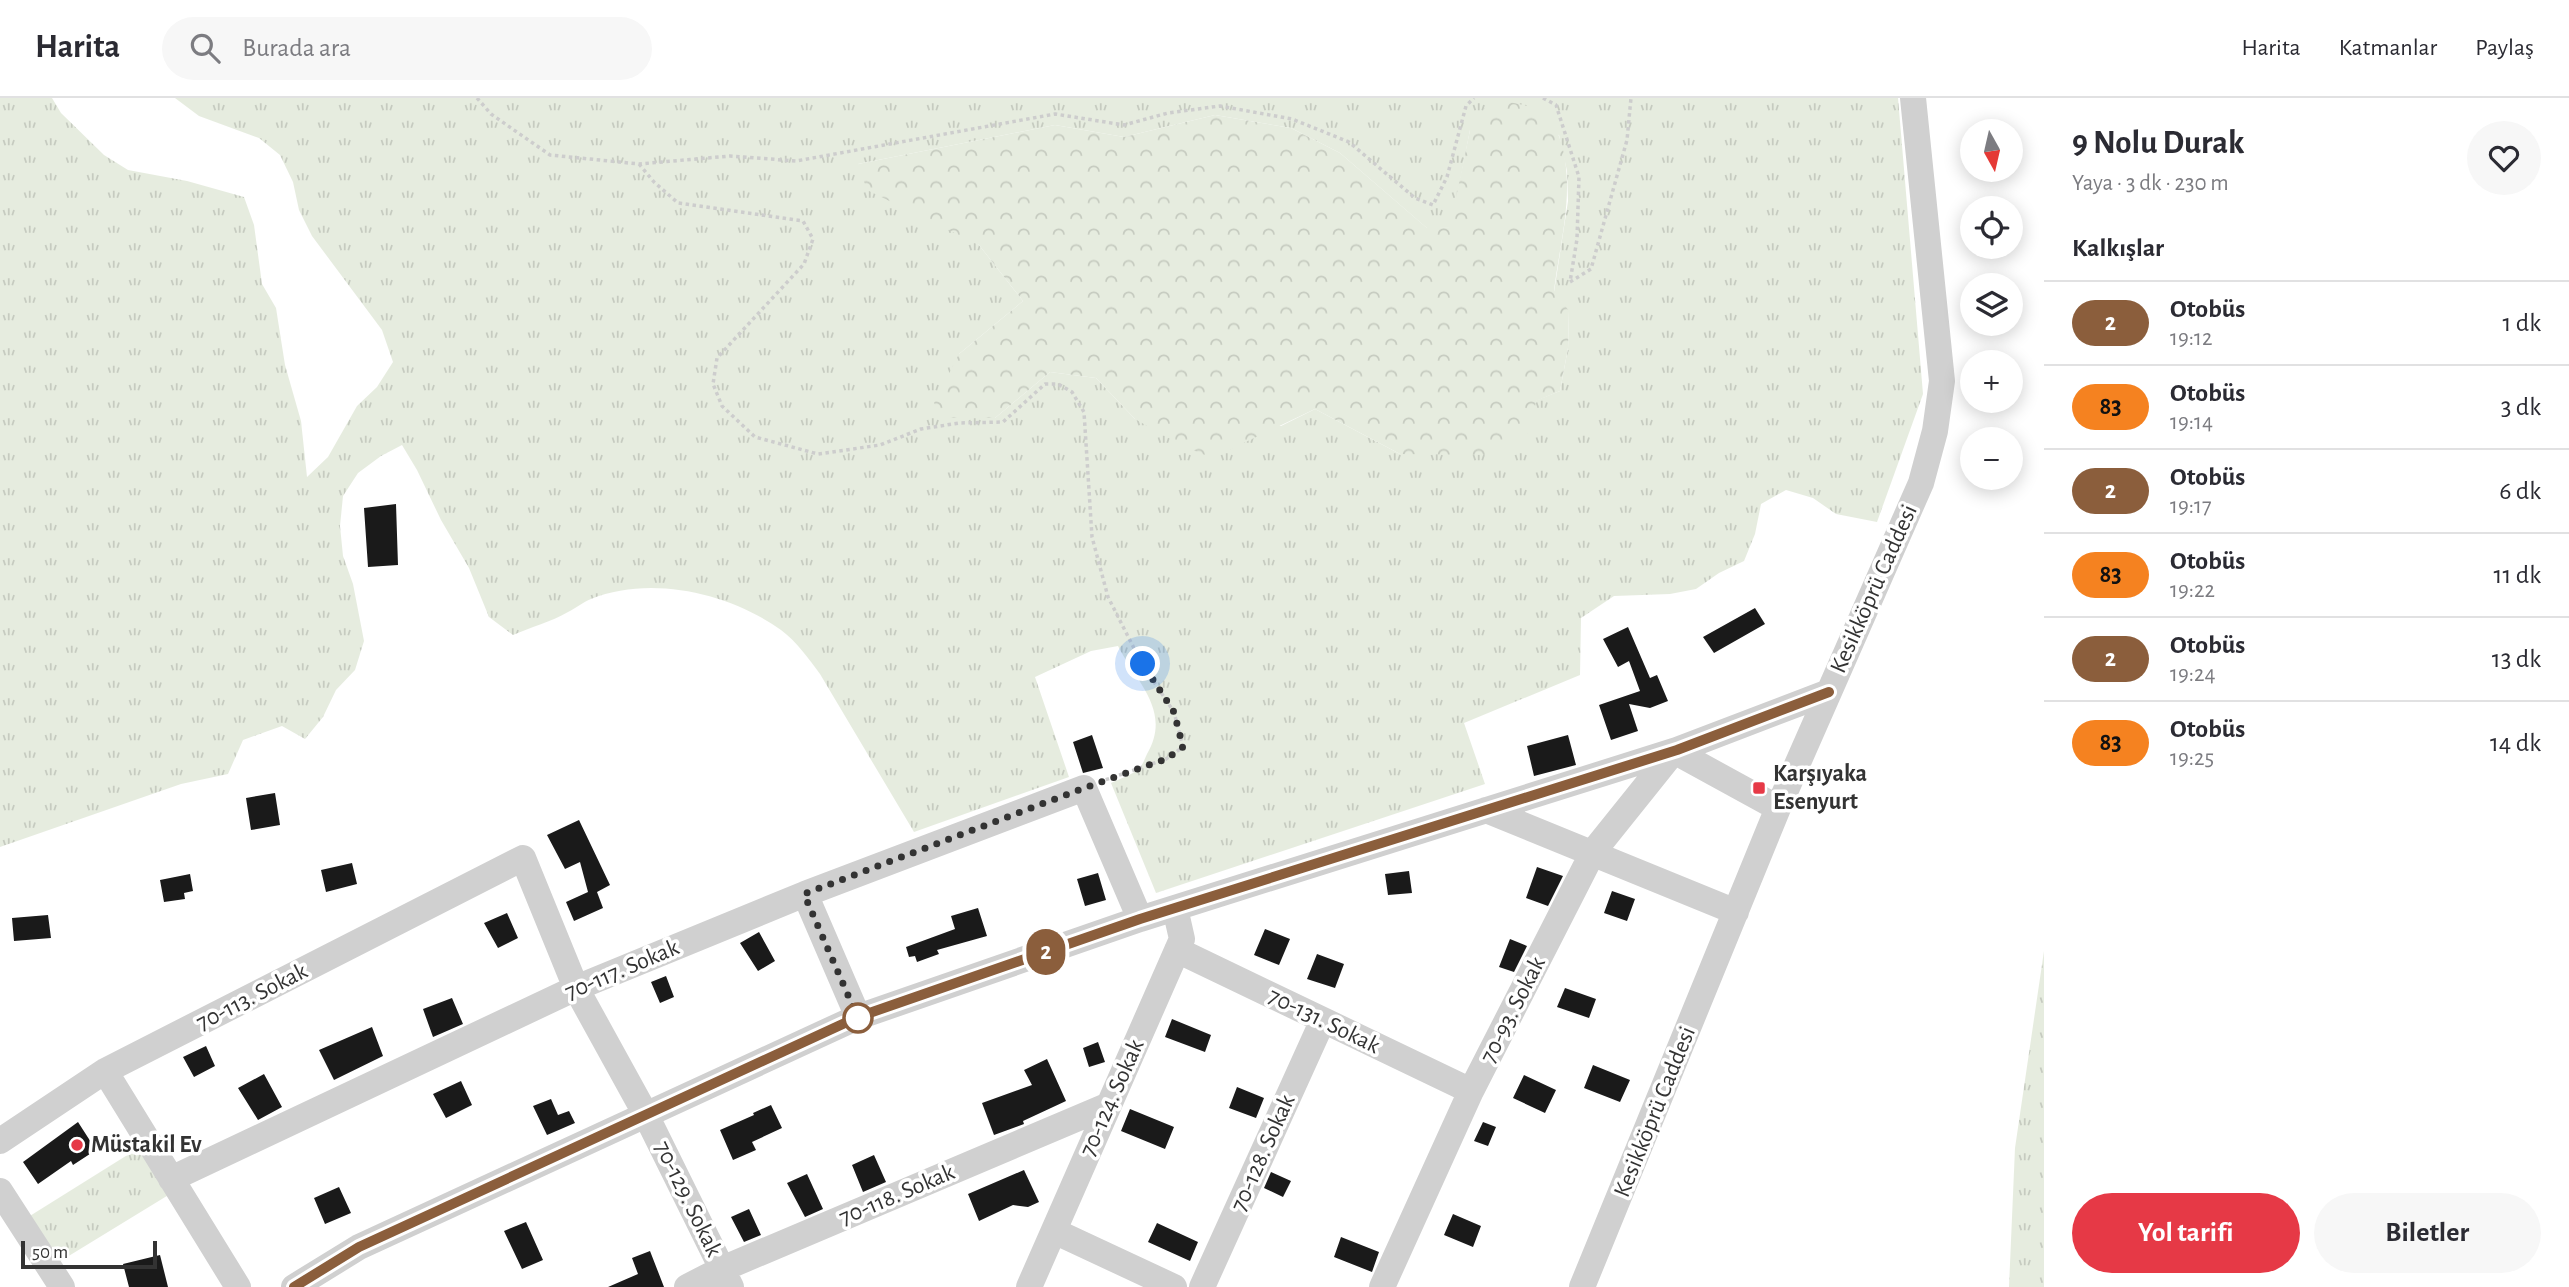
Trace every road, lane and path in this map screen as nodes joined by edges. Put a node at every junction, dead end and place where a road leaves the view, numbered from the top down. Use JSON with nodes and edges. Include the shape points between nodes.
{"nodes":[{"id":1,"x":477,"y":98,"type":"edge"},
{"id":2,"x":1474,"y":98,"type":"edge"},
{"id":3,"x":1543,"y":98,"type":"edge"},
{"id":4,"x":1631,"y":98,"type":"edge"},
{"id":5,"x":1913,"y":98,"type":"edge"},
{"id":6,"x":639,"y":164,"type":"junction"},
{"id":7,"x":1829,"y":692,"type":"junction"},
{"id":8,"x":1674,"y":751,"type":"junction"},
{"id":9,"x":1084,"y":788,"type":"junction"},
{"id":10,"x":1778,"y":808,"type":"junction"},
{"id":11,"x":1486,"y":810,"type":"junction"},
{"id":12,"x":1593,"y":852,"type":"junction"},
{"id":13,"x":512,"y":865,"type":"joint"},
{"id":14,"x":804,"y":894,"type":"junction"},
{"id":15,"x":1175,"y":908,"type":"junction"},
{"id":16,"x":1736,"y":912,"type":"junction"},
{"id":17,"x":1140,"y":919,"type":"junction"},
{"id":18,"x":1177,"y":950,"type":"junction"},
{"id":19,"x":576,"y":988,"type":"junction"},
{"id":20,"x":858,"y":1017,"type":"junction"},
{"id":21,"x":1323,"y":1020,"type":"junction"},
{"id":22,"x":105,"y":1071,"type":"junction"},
{"id":23,"x":1471,"y":1091,"type":"junction"},
{"id":24,"x":1109,"y":1105,"type":"junction"},
{"id":25,"x":646,"y":1115,"type":"junction"},
{"id":26,"x":0,"y":1141,"type":"edge"},
{"id":27,"x":171,"y":1179,"type":"junction"},
{"id":28,"x":0,"y":1191,"type":"edge"},
{"id":29,"x":1054,"y":1231,"type":"junction"},
{"id":30,"x":726,"y":1278,"type":"edge"},
{"id":31,"x":62,"y":1287,"type":"edge"},
{"id":32,"x":238,"y":1287,"type":"edge"},
{"id":33,"x":294,"y":1287,"type":"edge"},
{"id":34,"x":687,"y":1287,"type":"edge"},
{"id":35,"x":1029,"y":1287,"type":"edge"},
{"id":36,"x":1174,"y":1287,"type":"edge"},
{"id":37,"x":1202,"y":1287,"type":"edge"},
{"id":38,"x":1382,"y":1287,"type":"edge"},
{"id":39,"x":1582,"y":1287,"type":"edge"}],
"edges":[{"from":1,"to":6,"type":"path","via":[[491,114],[550,155]]},
{"from":2,"to":6,"type":"path","via":[[1466,106],[1447,177],[1433,205],[1415,198],[1349,142],[1292,119],[1220,106],[1124,125],[1055,114],[796,161],[730,156]]},
{"from":3,"to":4,"type":"path","via":[[1556,105],[1579,177],[1570,282],[1591,269],[1627,140]]},
{"from":5,"to":7,"type":"street","name":"Kesikköprü Caddesi","via":[[1941,394],[1921,483]]},
{"from":6,"to":9,"type":"path","via":[[678,203],[803,221],[813,239],[804,264],[717,358],[713,384],[722,406],[755,437],[818,454],[880,445],[921,429],[1003,422],[1045,384],[1058,384],[1072,392],[1084,412],[1092,537],[1108,597],[1174,712],[1183,747],[1166,759]]},
{"from":7,"to":8,"type":"street"},
{"from":7,"to":10,"type":"street","name":"Kesikköprü Caddesi"},
{"from":8,"to":10,"type":"street"},
{"from":8,"to":11,"type":"street"},
{"from":8,"to":12,"type":"street","name":"70-93. Sokak"},
{"from":9,"to":14,"type":"street","name":"70-117. Sokak"},
{"from":9,"to":17,"type":"street"},
{"from":10,"to":16,"type":"street","name":"Kesikköprü Caddesi"},
{"from":11,"to":12,"type":"street"},
{"from":11,"to":15,"type":"street"},
{"from":12,"to":16,"type":"street"},
{"from":12,"to":23,"type":"street","name":"70-93. Sokak"},
{"from":13,"to":19,"type":"street","name":"70-129. Sokak","via":[[523,858]]},
{"from":13,"to":22,"type":"street","name":"70-113. Sokak"},
{"from":14,"to":19,"type":"street","name":"70-117. Sokak"},
{"from":14,"to":20,"type":"street"},
{"from":15,"to":17,"type":"street"},
{"from":15,"to":18,"type":"street","name":"70-124. Sokak","via":[[1182,939]]},
{"from":16,"to":39,"type":"street","name":"Kesikköprü Caddesi"},
{"from":17,"to":20,"type":"street"},
{"from":18,"to":21,"type":"street","name":"70-131. Sokak"},
{"from":18,"to":24,"type":"street","name":"70-124. Sokak"},
{"from":19,"to":25,"type":"street","name":"70-129. Sokak"},
{"from":19,"to":27,"type":"street","name":"70-117. Sokak"},
{"from":20,"to":25,"type":"street"},
{"from":21,"to":23,"type":"street","name":"70-131. Sokak"},
{"from":21,"to":37,"type":"street","name":"70-128. Sokak"},
{"from":22,"to":26,"type":"street","name":"70-113. Sokak"},
{"from":22,"to":27,"type":"street"},
{"from":23,"to":38,"type":"street","name":"70-93. Sokak"},
{"from":24,"to":29,"type":"street","name":"70-124. Sokak"},
{"from":24,"to":30,"type":"street","name":"70-118. Sokak"},
{"from":25,"to":30,"type":"street","name":"70-129. Sokak"},
{"from":25,"to":33,"type":"street","via":[[359,1247]]},
{"from":27,"to":32,"type":"street"},
{"from":28,"to":31,"type":"street"},
{"from":29,"to":35,"type":"street","name":"70-124. Sokak"},
{"from":29,"to":36,"type":"street"},
{"from":30,"to":34,"type":"street","name":"70-118. Sokak"}]}
